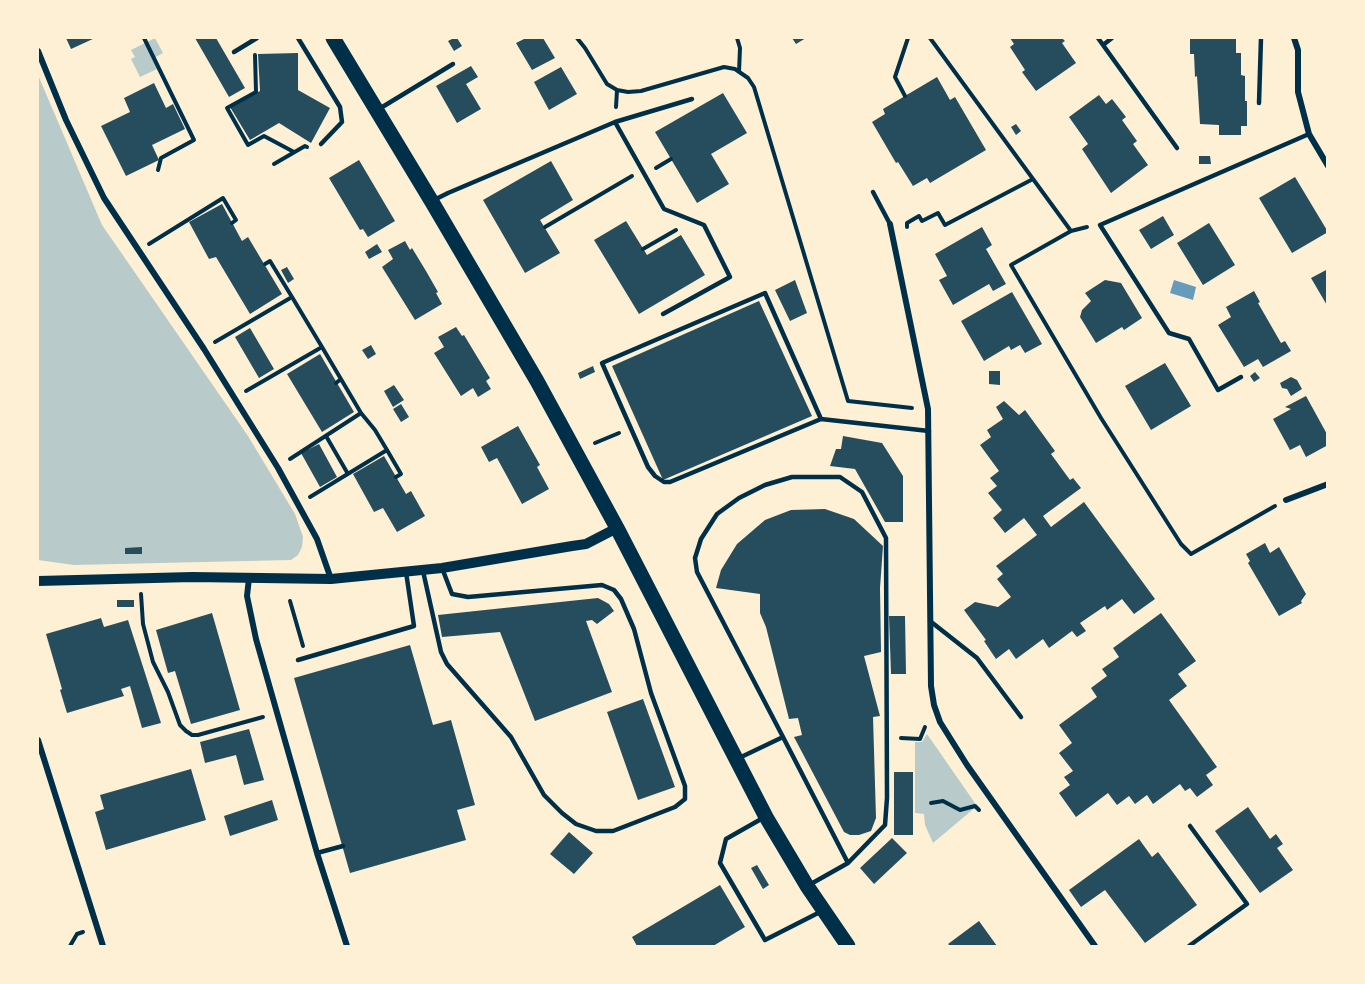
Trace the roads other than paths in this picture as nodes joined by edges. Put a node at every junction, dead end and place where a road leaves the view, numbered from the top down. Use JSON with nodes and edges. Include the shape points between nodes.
{"nodes":[{"id":1,"x":255,"y":38,"type":"edge"},
{"id":2,"x":298,"y":38,"type":"edge"},
{"id":3,"x":333,"y":38,"type":"edge"},
{"id":4,"x":1098,"y":38,"type":"edge"},
{"id":5,"x":1112,"y":38,"type":"edge"},
{"id":6,"x":1261,"y":38,"type":"edge"},
{"id":7,"x":1294,"y":38,"type":"edge"},
{"id":8,"x":1103,"y":45,"type":"junction"},
{"id":9,"x":38,"y":51,"type":"edge"},
{"id":10,"x":234,"y":52,"type":"dead end"},
{"id":11,"x":453,"y":64,"type":"dead end"},
{"id":12,"x":692,"y":99,"type":"dead end"},
{"id":13,"x":1259,"y":103,"type":"dead end"},
{"id":14,"x":377,"y":110,"type":"junction"},
{"id":15,"x":615,"y":122,"type":"junction"},
{"id":16,"x":1309,"y":134,"type":"junction"},
{"id":17,"x":321,"y":144,"type":"road end"},
{"id":18,"x":1177,"y":148,"type":"dead end"},
{"id":19,"x":1328,"y":166,"type":"edge"},
{"id":20,"x":873,"y":192,"type":"dead end"},
{"id":21,"x":432,"y":202,"type":"junction"},
{"id":22,"x":890,"y":224,"type":"joint"},
{"id":23,"x":663,"y":314,"type":"dead end"},
{"id":24,"x":1241,"y":377,"type":"dead end"},
{"id":25,"x":821,"y":419,"type":"junction"},
{"id":26,"x":929,"y":431,"type":"junction"},
{"id":27,"x":1328,"y":484,"type":"edge"},
{"id":28,"x":1287,"y":500,"type":"road end"},
{"id":29,"x":617,"y":528,"type":"junction"},
{"id":30,"x":442,"y":568,"type":"junction"},
{"id":31,"x":423,"y":571,"type":"junction"},
{"id":32,"x":406,"y":572,"type":"junction"},
{"id":33,"x":249,"y":578,"type":"junction"},
{"id":34,"x":331,"y":579,"type":"junction"},
{"id":35,"x":38,"y":581,"type":"edge"},
{"id":36,"x":930,"y":621,"type":"junction"},
{"id":37,"x":298,"y":660,"type":"dead end"},
{"id":38,"x":1021,"y":717,"type":"dead end"},
{"id":39,"x":783,"y":737,"type":"junction"},
{"id":40,"x":38,"y":740,"type":"edge"},
{"id":41,"x":736,"y":760,"type":"junction"},
{"id":42,"x":766,"y":817,"type":"junction"},
{"id":43,"x":1190,"y":825,"type":"dead end"},
{"id":44,"x":343,"y":846,"type":"dead end"},
{"id":45,"x":317,"y":853,"type":"junction"},
{"id":46,"x":848,"y":863,"type":"junction"},
{"id":47,"x":807,"y":886,"type":"junction"},
{"id":48,"x":823,"y":910,"type":"junction"},
{"id":49,"x":103,"y":946,"type":"edge"},
{"id":50,"x":347,"y":946,"type":"edge"},
{"id":51,"x":848,"y":946,"type":"edge"},
{"id":52,"x":1095,"y":946,"type":"edge"},
{"id":53,"x":1190,"y":946,"type":"edge"}],
"edges":[{"from":1,"to":10,"type":"lane"},
{"from":2,"to":17,"type":"lane","via":[[340,107],[342,122]]},
{"from":3,"to":14,"type":"main road"},
{"from":4,"to":8,"type":"lane"},
{"from":5,"to":8,"type":"lane"},
{"from":6,"to":13,"type":"lane"},
{"from":7,"to":16,"type":"street","via":[[1298,50],[1298,92]]},
{"from":8,"to":18,"type":"lane"},
{"from":9,"to":34,"type":"street","via":[[104,198],[278,468],[317,539]]},
{"from":11,"to":14,"type":"lane"},
{"from":12,"to":15,"type":"lane"},
{"from":14,"to":21,"type":"main road"},
{"from":15,"to":21,"type":"lane"},
{"from":15,"to":23,"type":"lane","via":[[664,209],[704,225],[730,278]]},
{"from":16,"to":19,"type":"street"},
{"from":16,"to":24,"type":"lane","via":[[1100,225],[1170,333],[1189,339],[1218,390]]},
{"from":20,"to":22,"type":"lane"},
{"from":21,"to":29,"type":"main road"},
{"from":22,"to":26,"type":"street","via":[[928,409]]},
{"from":25,"to":25,"type":"lane","via":[[664,482],[651,472],[602,363],[765,293]]},
{"from":25,"to":26,"type":"lane"},
{"from":26,"to":36,"type":"street"},
{"from":27,"to":28,"type":"street"},
{"from":29,"to":30,"type":"street","via":[[586,544]]},
{"from":29,"to":41,"type":"main road"},
{"from":30,"to":31,"type":"street"},
{"from":30,"to":31,"type":"lane","via":[[452,594],[468,597],[602,585],[614,590],[634,629],[685,799],[675,807],[613,831],[596,831],[576,824],[562,813],[544,795],[511,737],[447,664]]},
{"from":31,"to":32,"type":"street"},
{"from":32,"to":34,"type":"street"},
{"from":32,"to":37,"type":"lane","via":[[414,626]]},
{"from":33,"to":34,"type":"street"},
{"from":33,"to":35,"type":"street"},
{"from":33,"to":45,"type":"street","via":[[247,596],[255,639]]},
{"from":36,"to":38,"type":"lane","via":[[977,658]]},
{"from":36,"to":52,"type":"street","via":[[931,686],[940,722]]},
{"from":39,"to":41,"type":"lane"},
{"from":39,"to":46,"type":"lane"},
{"from":39,"to":46,"type":"lane","via":[[698,572],[695,558],[707,527],[739,498],[792,477],[840,477],[862,492],[886,537],[885,825]]},
{"from":40,"to":49,"type":"street"},
{"from":41,"to":42,"type":"main road"},
{"from":42,"to":47,"type":"main road"},
{"from":42,"to":48,"type":"lane","via":[[726,839],[720,863],[765,940]]},
{"from":43,"to":53,"type":"lane","via":[[1247,904]]},
{"from":44,"to":45,"type":"lane"},
{"from":45,"to":50,"type":"street"},
{"from":46,"to":47,"type":"lane"},
{"from":47,"to":48,"type":"main road"},
{"from":48,"to":51,"type":"main road"}]}
